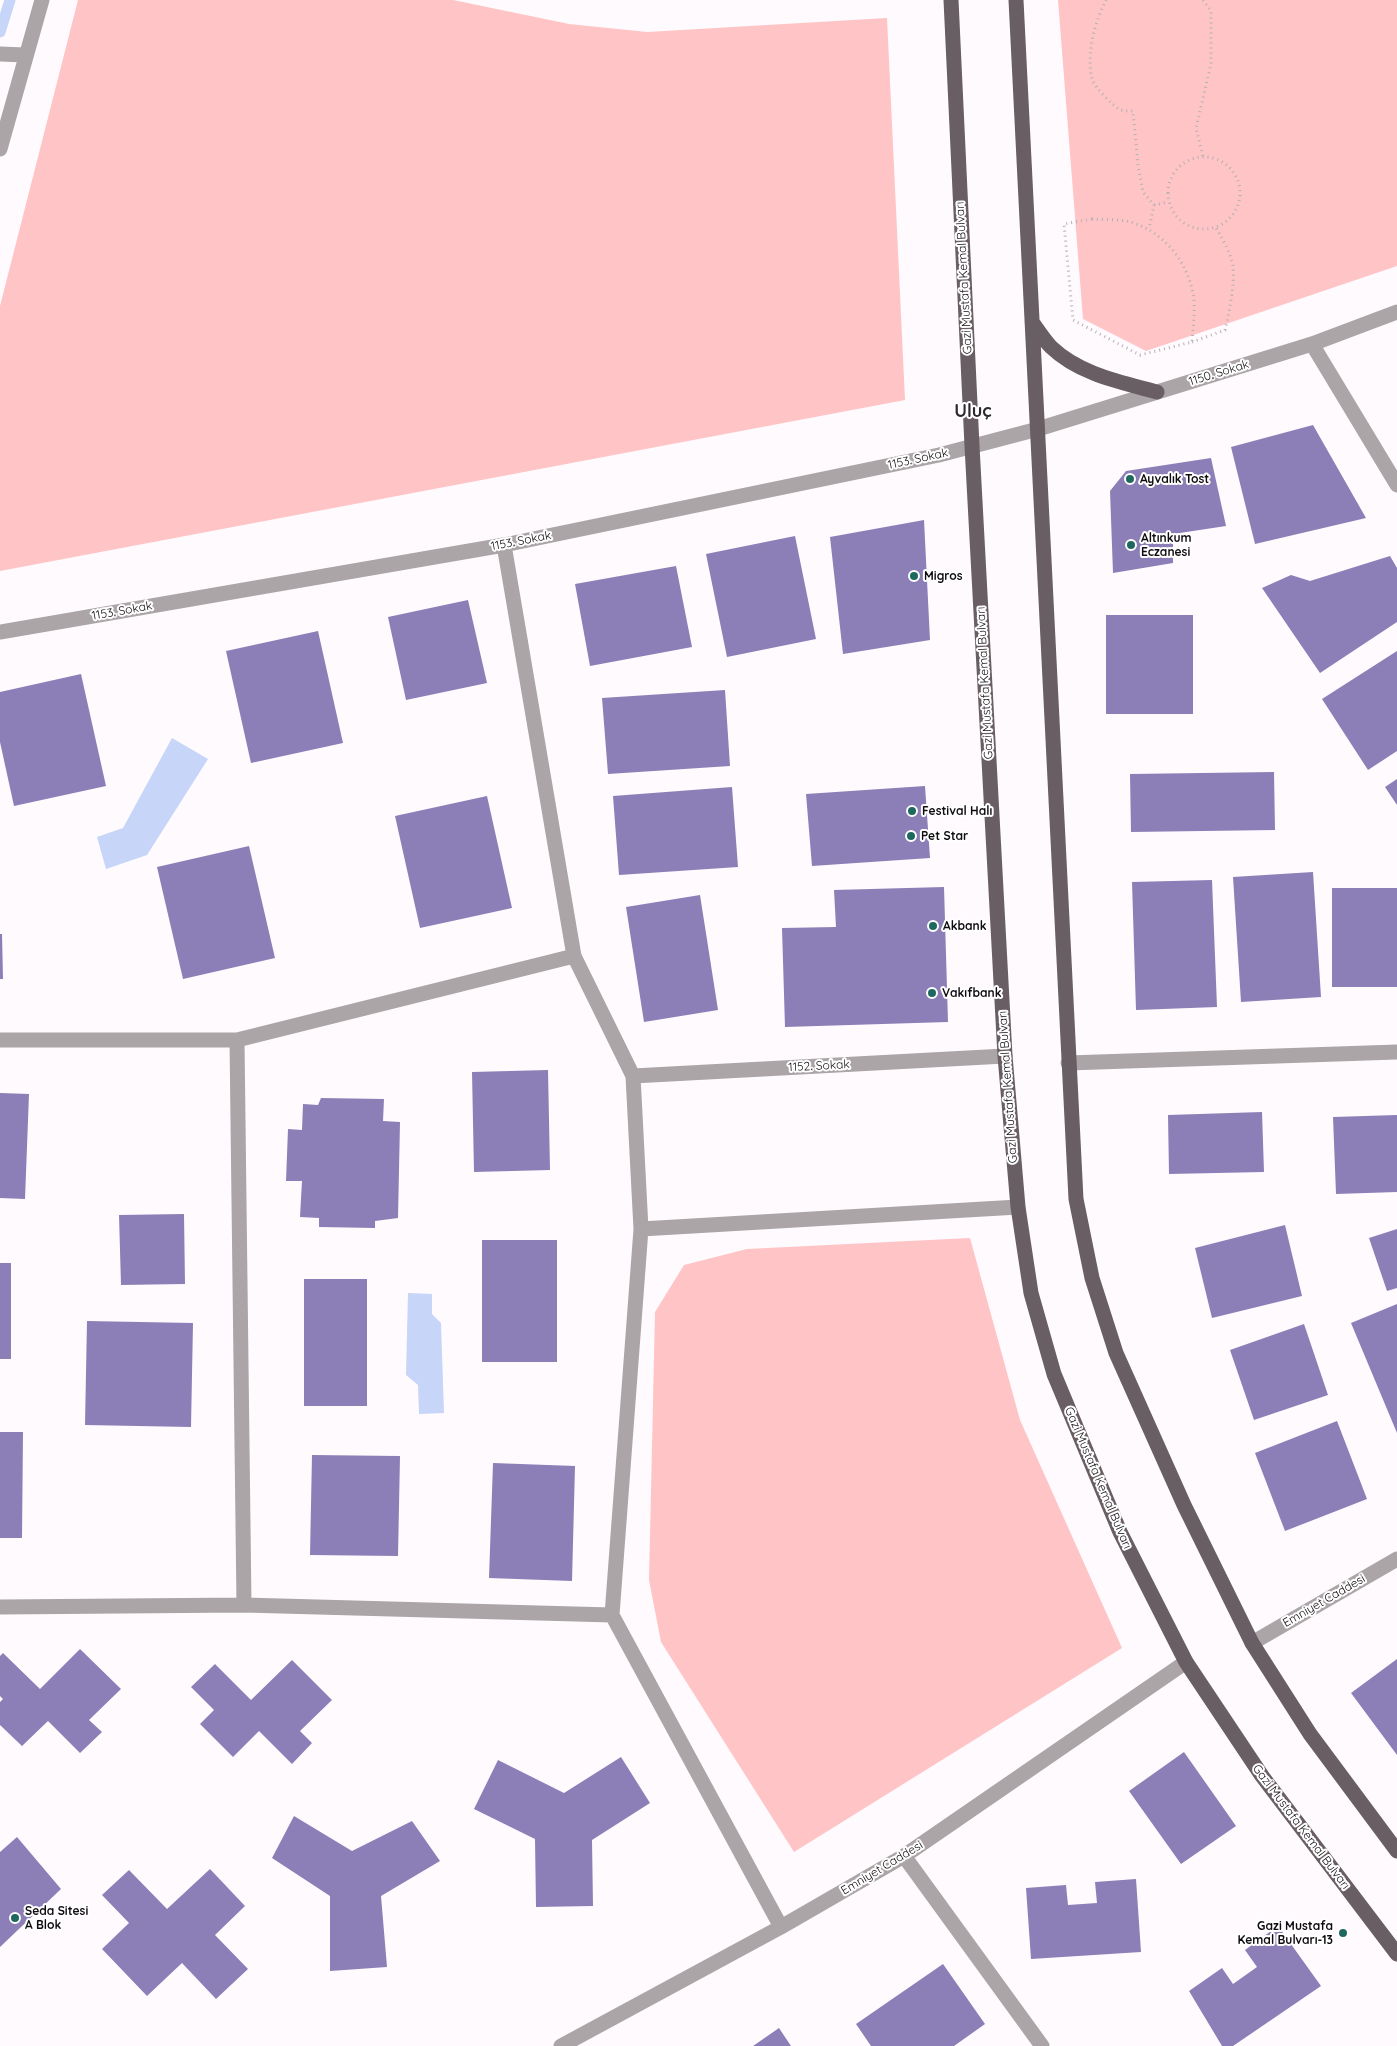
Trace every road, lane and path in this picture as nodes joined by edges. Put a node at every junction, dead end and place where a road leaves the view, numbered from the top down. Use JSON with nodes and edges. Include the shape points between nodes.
{"nodes":[{"id":1,"x":42,"y":0,"type":"edge"},
{"id":2,"x":951,"y":0,"type":"edge"},
{"id":3,"x":1016,"y":0,"type":"edge"},
{"id":4,"x":1106,"y":0,"type":"edge"},
{"id":5,"x":1203,"y":0,"type":"edge"},
{"id":6,"x":0,"y":54,"type":"edge"},
{"id":7,"x":25,"y":55,"type":"junction"},
{"id":8,"x":0,"y":149,"type":"edge"},
{"id":9,"x":1203,"y":158,"type":"junction"},
{"id":10,"x":1168,"y":202,"type":"junction"},
{"id":11,"x":1154,"y":205,"type":"junction"},
{"id":12,"x":1216,"y":228,"type":"junction"},
{"id":13,"x":1149,"y":229,"type":"junction"},
{"id":14,"x":1397,"y":312,"type":"edge"},
{"id":15,"x":1032,"y":322,"type":"junction"},
{"id":16,"x":1192,"y":342,"type":"junction"},
{"id":17,"x":1312,"y":344,"type":"junction"},
{"id":18,"x":1156,"y":392,"type":"junction"},
{"id":19,"x":1038,"y":429,"type":"junction"},
{"id":20,"x":972,"y":446,"type":"junction"},
{"id":21,"x":1397,"y":484,"type":"edge"},
{"id":22,"x":504,"y":545,"type":"junction"},
{"id":23,"x":0,"y":632,"type":"edge"},
{"id":24,"x":574,"y":956,"type":"junction"},
{"id":25,"x":0,"y":1040,"type":"edge"},
{"id":26,"x":237,"y":1040,"type":"junction"},
{"id":27,"x":1397,"y":1052,"type":"edge"},
{"id":28,"x":1005,"y":1056,"type":"junction"},
{"id":29,"x":1068,"y":1063,"type":"junction"},
{"id":30,"x":633,"y":1076,"type":"junction"},
{"id":31,"x":1018,"y":1207,"type":"junction"},
{"id":32,"x":641,"y":1228,"type":"junction"},
{"id":33,"x":1397,"y":1558,"type":"edge"},
{"id":34,"x":244,"y":1605,"type":"junction"},
{"id":35,"x":0,"y":1607,"type":"edge"},
{"id":36,"x":612,"y":1614,"type":"junction"},
{"id":37,"x":1252,"y":1643,"type":"junction"},
{"id":38,"x":1186,"y":1662,"type":"junction"},
{"id":39,"x":1397,"y":1852,"type":"edge"},
{"id":40,"x":904,"y":1856,"type":"junction"},
{"id":41,"x":781,"y":1927,"type":"junction"},
{"id":42,"x":1397,"y":1954,"type":"edge"},
{"id":43,"x":561,"y":2046,"type":"edge"},
{"id":44,"x":1042,"y":2046,"type":"edge"}],
"edges":[{"from":1,"to":7,"type":"street"},
{"from":2,"to":20,"type":"main road","name":"Gazi Mustafa Kemal Bulvarı"},
{"from":3,"to":15,"type":"main road"},
{"from":4,"to":11,"type":"path","via":[[1095,24],[1092,81],[1120,110],[1133,111],[1143,192]]},
{"from":5,"to":9,"type":"path","via":[[1211,11],[1211,64],[1196,128]]},
{"from":6,"to":7,"type":"street"},
{"from":7,"to":8,"type":"street"},
{"from":9,"to":10,"type":"path","via":[[1186,162],[1177,169],[1170,178]]},
{"from":9,"to":12,"type":"path","via":[[1220,161],[1229,168],[1240,189],[1234,212]]},
{"from":10,"to":11,"type":"path"},
{"from":10,"to":12,"type":"path","via":[[1173,213],[1192,228]]},
{"from":11,"to":13,"type":"path"},
{"from":12,"to":16,"type":"path","via":[[1227,246],[1233,268],[1231,309],[1225,330]]},
{"from":13,"to":16,"type":"path","via":[[1164,240],[1184,264],[1194,299]]},
{"from":13,"to":16,"type":"path","via":[[1129,222],[1092,219],[1064,224],[1073,320],[1140,355]]},
{"from":14,"to":17,"type":"street","name":"1150. Sokak"},
{"from":15,"to":18,"type":"main road","via":[[1051,346],[1071,361],[1096,375]]},
{"from":15,"to":19,"type":"main road"},
{"from":17,"to":18,"type":"street","name":"1150. Sokak"},
{"from":17,"to":21,"type":"street"},
{"from":18,"to":19,"type":"street","name":"1150. Sokak"},
{"from":19,"to":20,"type":"street","name":"1153. Sokak"},
{"from":19,"to":29,"type":"main road"},
{"from":20,"to":22,"type":"street","name":"1153. Sokak"},
{"from":20,"to":28,"type":"main road","name":"Gazi Mustafa Kemal Bulvarı"},
{"from":22,"to":23,"type":"street","name":"1153. Sokak"},
{"from":22,"to":24,"type":"street"},
{"from":24,"to":26,"type":"street"},
{"from":24,"to":30,"type":"street"},
{"from":25,"to":26,"type":"street"},
{"from":26,"to":34,"type":"street"},
{"from":27,"to":29,"type":"street"},
{"from":28,"to":30,"type":"street","name":"1152. Sokak"},
{"from":28,"to":31,"type":"main road","name":"Gazi Mustafa Kemal Bulvarı"},
{"from":29,"to":37,"type":"main road","via":[[1076,1199],[1092,1278],[1120,1362],[1184,1505]]},
{"from":30,"to":32,"type":"street"},
{"from":31,"to":32,"type":"street"},
{"from":31,"to":38,"type":"main road","name":"Gazi Mustafa Kemal Bulvarı","via":[[1031,1293],[1054,1374],[1120,1532]]},
{"from":32,"to":36,"type":"street"},
{"from":33,"to":37,"type":"street","name":"Emniyet Caddesi"},
{"from":34,"to":35,"type":"street"},
{"from":34,"to":36,"type":"street"},
{"from":36,"to":41,"type":"street"},
{"from":37,"to":39,"type":"main road","via":[[1310,1734]]},
{"from":38,"to":40,"type":"street","name":"Emniyet Caddesi"},
{"from":38,"to":42,"type":"main road","name":"Gazi Mustafa Kemal Bulvarı","via":[[1262,1776]]},
{"from":40,"to":41,"type":"street","name":"Emniyet Caddesi"},
{"from":40,"to":44,"type":"street"},
{"from":41,"to":43,"type":"street","name":"Emniyet Caddesi"}]}
